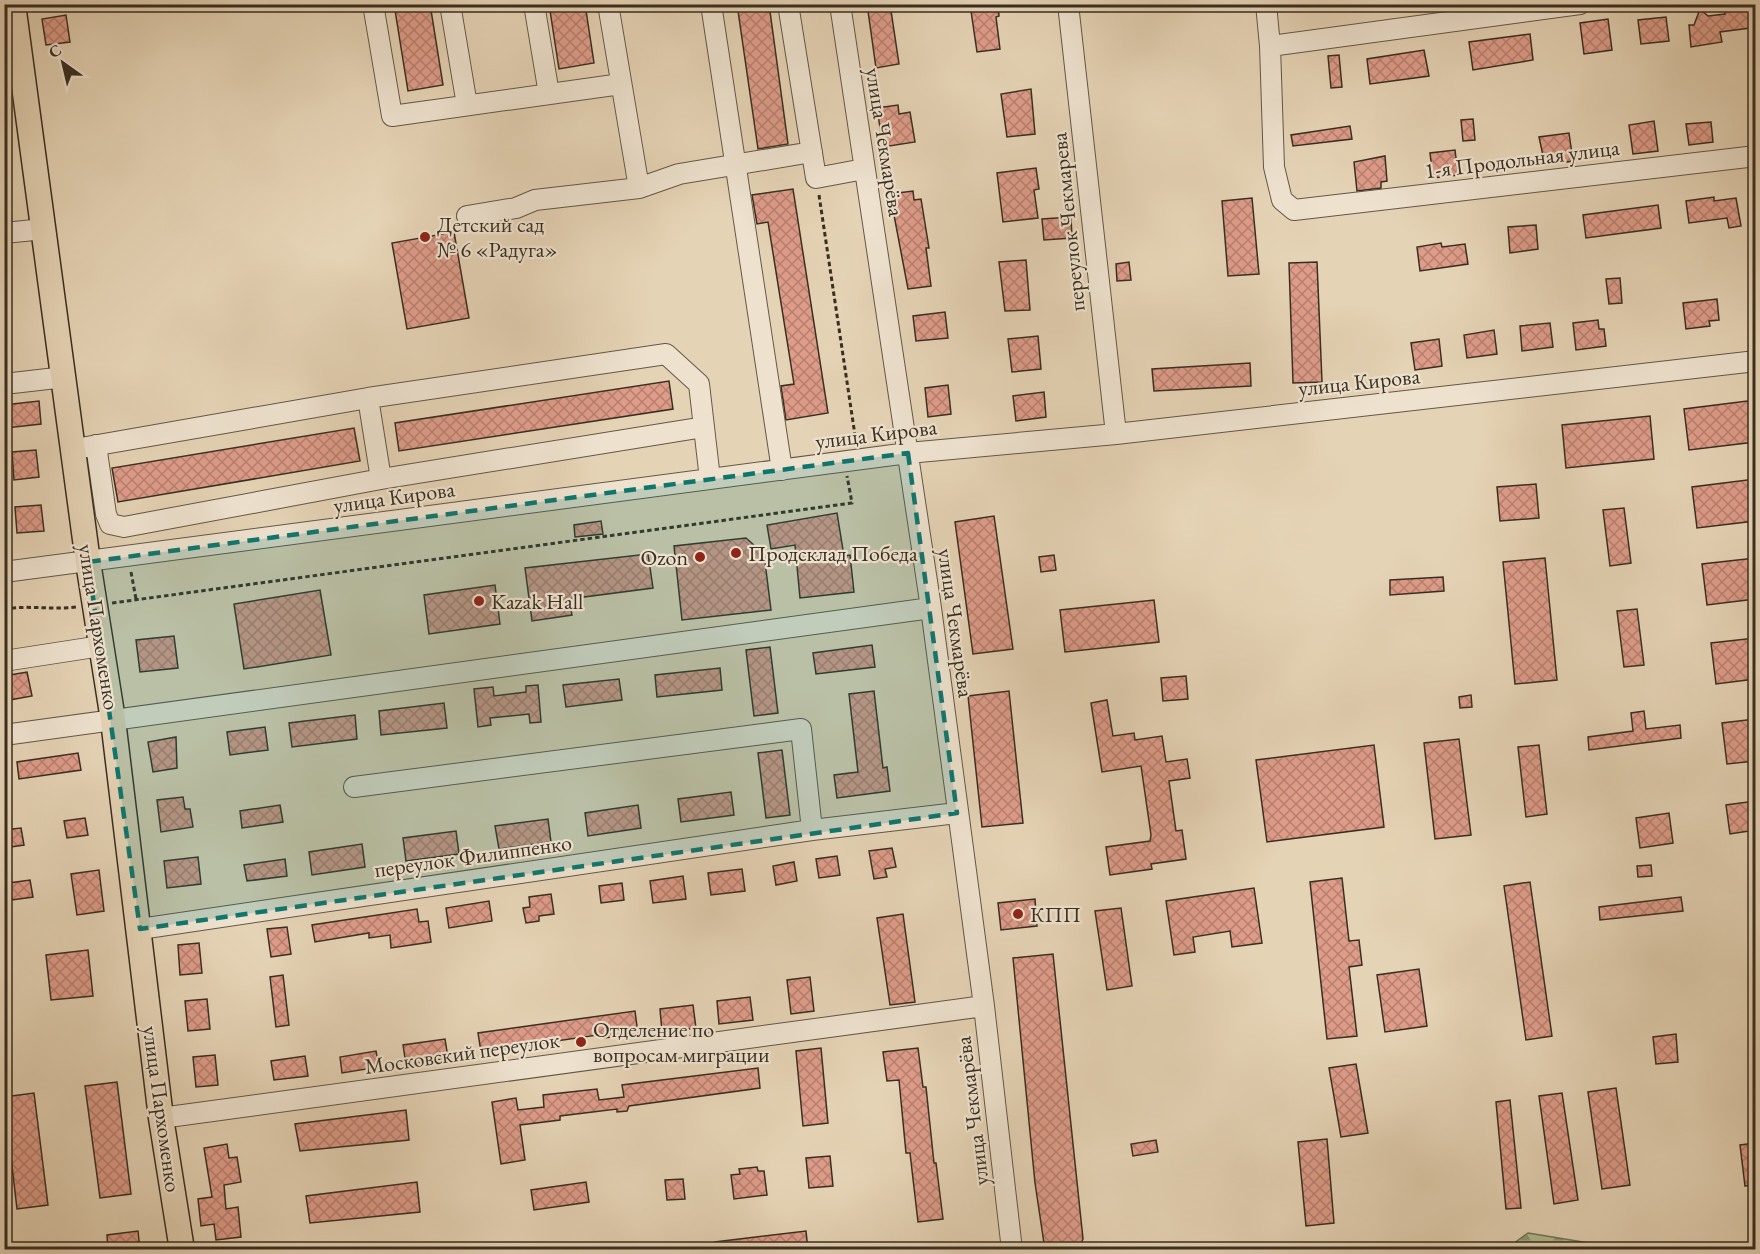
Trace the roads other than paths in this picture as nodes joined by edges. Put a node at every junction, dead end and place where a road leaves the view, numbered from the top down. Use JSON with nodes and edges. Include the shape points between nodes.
{"nodes":[{"id":1,"x":13,"y":4,"type":"edge"},
{"id":2,"x":373,"y":4,"type":"edge"},
{"id":3,"x":450,"y":4,"type":"edge"},
{"id":4,"x":534,"y":4,"type":"edge"},
{"id":5,"x":608,"y":4,"type":"edge"},
{"id":6,"x":711,"y":4,"type":"edge"},
{"id":7,"x":788,"y":4,"type":"edge"},
{"id":8,"x":840,"y":4,"type":"edge"},
{"id":9,"x":1068,"y":4,"type":"edge"},
{"id":10,"x":1266,"y":4,"type":"edge"},
{"id":11,"x":1580,"y":4,"type":"edge"},
{"id":12,"x":1270,"y":46,"type":"junction"},
{"id":13,"x":14,"y":75,"type":"edge"},
{"id":14,"x":621,"y":84,"type":"junction"},
{"id":15,"x":549,"y":94,"type":"junction"},
{"id":16,"x":467,"y":105,"type":"junction"},
{"id":17,"x":812,"y":152,"type":"junction"},
{"id":18,"x":1755,"y":156,"type":"edge"},
{"id":19,"x":736,"y":164,"type":"junction"},
{"id":20,"x":864,"y":170,"type":"junction"},
{"id":21,"x":639,"y":188,"type":"junction"},
{"id":22,"x":467,"y":216,"type":"dead end"},
{"id":23,"x":44,"y":229,"type":"junction"},
{"id":24,"x":4,"y":233,"type":"edge"},
{"id":25,"x":1755,"y":361,"type":"edge"},
{"id":26,"x":65,"y":377,"type":"junction"},
{"id":27,"x":4,"y":384,"type":"edge"},
{"id":28,"x":368,"y":399,"type":"junction"},
{"id":29,"x":704,"y":426,"type":"junction"},
{"id":30,"x":1116,"y":434,"type":"junction"},
{"id":31,"x":85,"y":447,"type":"junction"},
{"id":32,"x":908,"y":453,"type":"junction"},
{"id":33,"x":782,"y":470,"type":"junction"},
{"id":34,"x":381,"y":479,"type":"junction"},
{"id":35,"x":710,"y":479,"type":"junction"},
{"id":36,"x":88,"y":562,"type":"junction"},
{"id":37,"x":4,"y":573,"type":"edge"},
{"id":38,"x":931,"y":608,"type":"junction"},
{"id":39,"x":101,"y":646,"type":"junction"},
{"id":40,"x":4,"y":661,"type":"edge"},
{"id":41,"x":113,"y":720,"type":"junction"},
{"id":42,"x":4,"y":735,"type":"edge"},
{"id":43,"x":354,"y":787,"type":"dead end"},
{"id":44,"x":957,"y":813,"type":"junction"},
{"id":45,"x":812,"y":830,"type":"junction"},
{"id":46,"x":140,"y":929,"type":"junction"},
{"id":47,"x":984,"y":1006,"type":"junction"},
{"id":48,"x":161,"y":1118,"type":"junction"},
{"id":49,"x":182,"y":1250,"type":"edge"},
{"id":50,"x":1012,"y":1250,"type":"edge"}],
"edges":[{"from":1,"to":13,"type":"main road","name":"улица Пархоменко"},
{"from":2,"to":16,"type":"street","via":[[392,116]]},
{"from":3,"to":16,"type":"street"},
{"from":4,"to":15,"type":"street"},
{"from":5,"to":14,"type":"street"},
{"from":6,"to":19,"type":"street"},
{"from":7,"to":17,"type":"street"},
{"from":8,"to":20,"type":"street","name":"улица Чекмарёва"},
{"from":9,"to":30,"type":"street","name":"переулок Чекмарева"},
{"from":10,"to":12,"type":"street"},
{"from":11,"to":12,"type":"street"},
{"from":12,"to":18,"type":"street","name":"1-я Продольная улица","via":[[1274,167],[1282,200],[1294,210]]},
{"from":13,"to":23,"type":"main road","name":"улица Пархоменко"},
{"from":14,"to":15,"type":"street"},
{"from":14,"to":21,"type":"street"},
{"from":15,"to":16,"type":"street"},
{"from":17,"to":19,"type":"street"},
{"from":17,"to":20,"type":"street","via":[[816,178]]},
{"from":19,"to":21,"type":"street","via":[[680,174]]},
{"from":19,"to":33,"type":"street"},
{"from":20,"to":32,"type":"street","name":"улица Чекмарёва"},
{"from":21,"to":22,"type":"street","via":[[535,200],[516,208]]},
{"from":23,"to":24,"type":"street"},
{"from":23,"to":26,"type":"main road","name":"улица Пархоменко"},
{"from":25,"to":30,"type":"street","name":"улица Кирова"},
{"from":26,"to":27,"type":"street"},
{"from":26,"to":31,"type":"main road","name":"улица Пархоменко"},
{"from":28,"to":29,"type":"street","via":[[666,354],[699,384]]},
{"from":28,"to":31,"type":"street"},
{"from":28,"to":34,"type":"street"},
{"from":29,"to":34,"type":"street"},
{"from":29,"to":35,"type":"street"},
{"from":30,"to":32,"type":"street","name":"улица Кирова"},
{"from":31,"to":34,"type":"street","via":[[110,524],[124,527]]},
{"from":31,"to":36,"type":"main road","name":"улица Пархоменко"},
{"from":32,"to":33,"type":"street","name":"улица Кирова"},
{"from":32,"to":38,"type":"street","name":"улица Чекмарёва"},
{"from":33,"to":35,"type":"street","name":"улица Кирова"},
{"from":35,"to":36,"type":"street","name":"улица Кирова"},
{"from":36,"to":37,"type":"street","name":"улица Кирова"},
{"from":36,"to":39,"type":"main road","name":"улица Пархоменко"},
{"from":38,"to":41,"type":"street"},
{"from":38,"to":44,"type":"street","name":"улица Чекмарёва"},
{"from":39,"to":40,"type":"street"},
{"from":39,"to":41,"type":"main road","name":"улица Пархоменко"},
{"from":41,"to":42,"type":"street"},
{"from":41,"to":46,"type":"main road","name":"улица Пархоменко"},
{"from":43,"to":45,"type":"street","via":[[801,729]]},
{"from":44,"to":45,"type":"street","name":"переулок Филиппенко"},
{"from":44,"to":47,"type":"street","name":"улица Чекмарёва"},
{"from":45,"to":46,"type":"street","name":"переулок Филиппенко"},
{"from":46,"to":48,"type":"main road","name":"улица Пархоменко"},
{"from":47,"to":48,"type":"street","name":"Московский переулок"},
{"from":47,"to":50,"type":"street","name":"улица Чекмарёва"},
{"from":48,"to":49,"type":"main road","name":"улица Пархоменко"}]}
